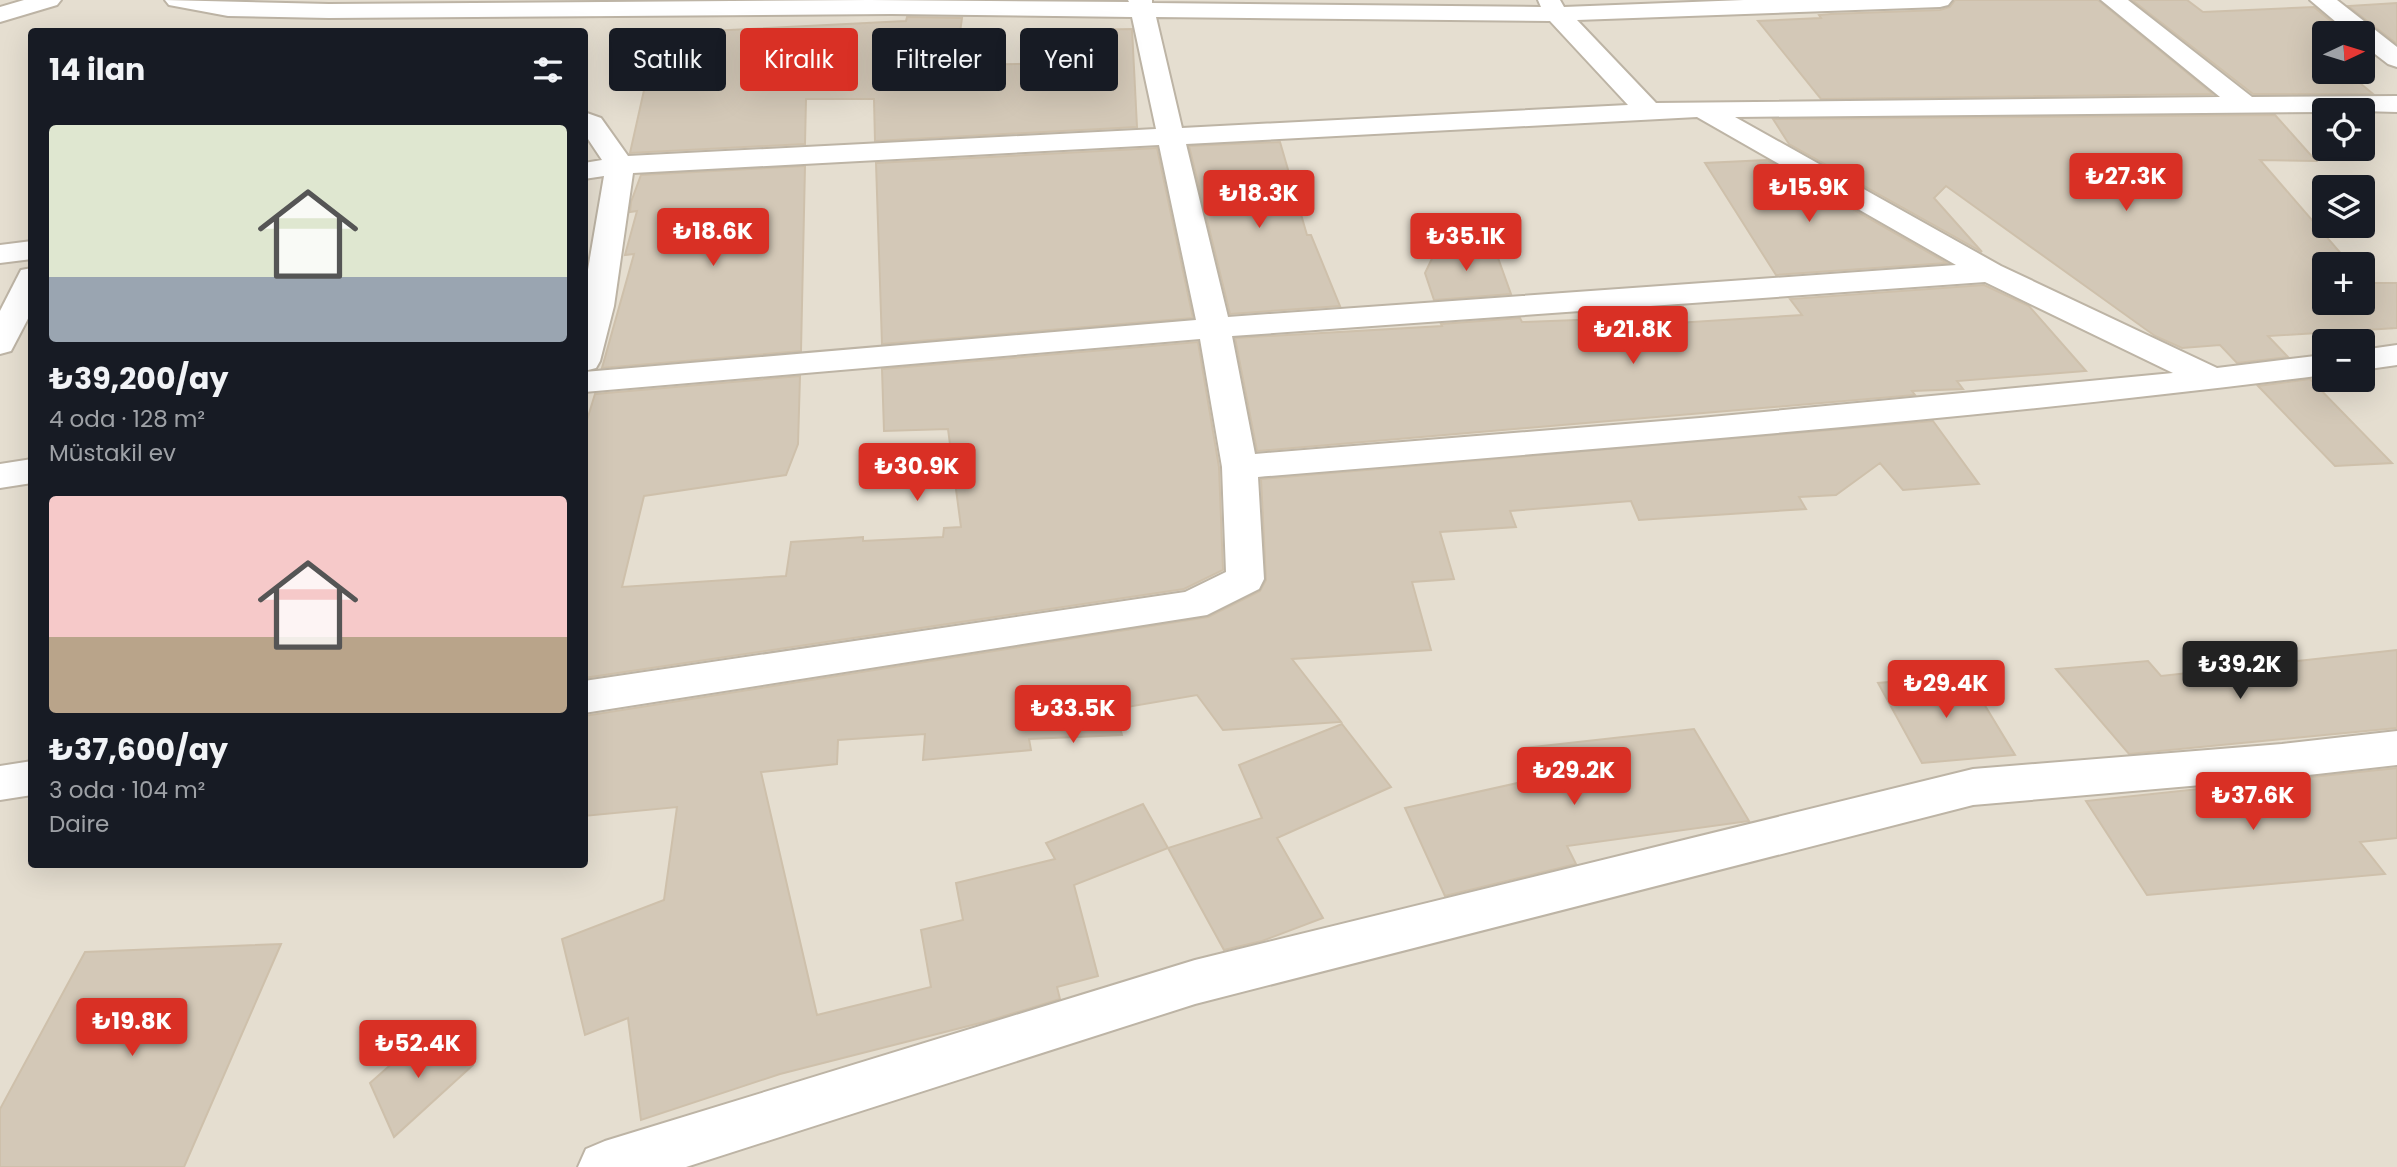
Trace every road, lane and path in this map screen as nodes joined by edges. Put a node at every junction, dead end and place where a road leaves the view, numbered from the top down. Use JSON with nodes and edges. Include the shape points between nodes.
{"nodes":[{"id":1,"x":49,"y":0,"type":"edge"},
{"id":2,"x":177,"y":0,"type":"edge"},
{"id":3,"x":1940,"y":0,"type":"edge"},
{"id":4,"x":2113,"y":0,"type":"edge"},
{"id":5,"x":2322,"y":0,"type":"edge"},
{"id":6,"x":1140,"y":4,"type":"edge"},
{"id":7,"x":1553,"y":7,"type":"edge"},
{"id":8,"x":228,"y":9,"type":"junction"},
{"id":9,"x":487,"y":14,"type":"edge"},
{"id":10,"x":0,"y":15,"type":"edge"},
{"id":11,"x":214,"y":28,"type":"edge"},
{"id":12,"x":2397,"y":59,"type":"edge"},
{"id":13,"x":2245,"y":104,"type":"junction"},
{"id":14,"x":2397,"y":104,"type":"edge"},
{"id":15,"x":1702,"y":109,"type":"junction"},
{"id":16,"x":1648,"y":111,"type":"junction"},
{"id":17,"x":588,"y":122,"type":"edge"},
{"id":18,"x":1169,"y":137,"type":"junction"},
{"id":19,"x":620,"y":165,"type":"junction"},
{"id":20,"x":588,"y":170,"type":"edge"},
{"id":21,"x":28,"y":250,"type":"edge"},
{"id":22,"x":0,"y":254,"type":"edge"},
{"id":23,"x":1990,"y":272,"type":"junction"},
{"id":24,"x":28,"y":285,"type":"edge"},
{"id":25,"x":1214,"y":328,"type":"junction"},
{"id":26,"x":0,"y":344,"type":"edge"},
{"id":27,"x":588,"y":345,"type":"edge"},
{"id":28,"x":2397,"y":355,"type":"edge"},
{"id":29,"x":2375,"y":358,"type":"edge"},
{"id":30,"x":2312,"y":367,"type":"edge"},
{"id":31,"x":2213,"y":379,"type":"junction"},
{"id":32,"x":588,"y":382,"type":"edge"},
{"id":33,"x":1240,"y":467,"type":"junction"},
{"id":34,"x":28,"y":472,"type":"edge"},
{"id":35,"x":0,"y":476,"type":"edge"},
{"id":36,"x":588,"y":696,"type":"edge"},
{"id":37,"x":2397,"y":748,"type":"edge"},
{"id":38,"x":28,"y":779,"type":"edge"},
{"id":39,"x":0,"y":783,"type":"edge"},
{"id":40,"x":605,"y":1167,"type":"edge"}],
"edges":[{"from":1,"to":10,"type":"street"},
{"from":2,"to":8,"type":"street"},
{"from":3,"to":7,"type":"street"},
{"from":4,"to":13,"type":"street"},
{"from":5,"to":12,"type":"street"},
{"from":6,"to":7,"type":"street"},
{"from":6,"to":9,"type":"street"},
{"from":6,"to":18,"type":"street"},
{"from":7,"to":16,"type":"street"},
{"from":8,"to":9,"type":"street"},
{"from":8,"to":11,"type":"street"},
{"from":13,"to":14,"type":"street"},
{"from":13,"to":15,"type":"street"},
{"from":15,"to":16,"type":"street"},
{"from":15,"to":23,"type":"street"},
{"from":16,"to":18,"type":"street"},
{"from":17,"to":19,"type":"street"},
{"from":18,"to":19,"type":"street"},
{"from":18,"to":25,"type":"street"},
{"from":19,"to":20,"type":"street"},
{"from":19,"to":27,"type":"street"},
{"from":21,"to":22,"type":"street"},
{"from":23,"to":25,"type":"street"},
{"from":23,"to":31,"type":"street"},
{"from":24,"to":26,"type":"street"},
{"from":25,"to":32,"type":"street"},
{"from":25,"to":33,"type":"street"},
{"from":28,"to":29,"type":"street"},
{"from":30,"to":31,"type":"street"},
{"from":31,"to":33,"type":"street","via":[[1700,429]]},
{"from":33,"to":36,"type":"street","via":[[1245,579],[1193,605]]},
{"from":34,"to":35,"type":"street"},
{"from":37,"to":40,"type":"street","via":[[1973,787],[1195,982]]},
{"from":38,"to":39,"type":"street"}]}
